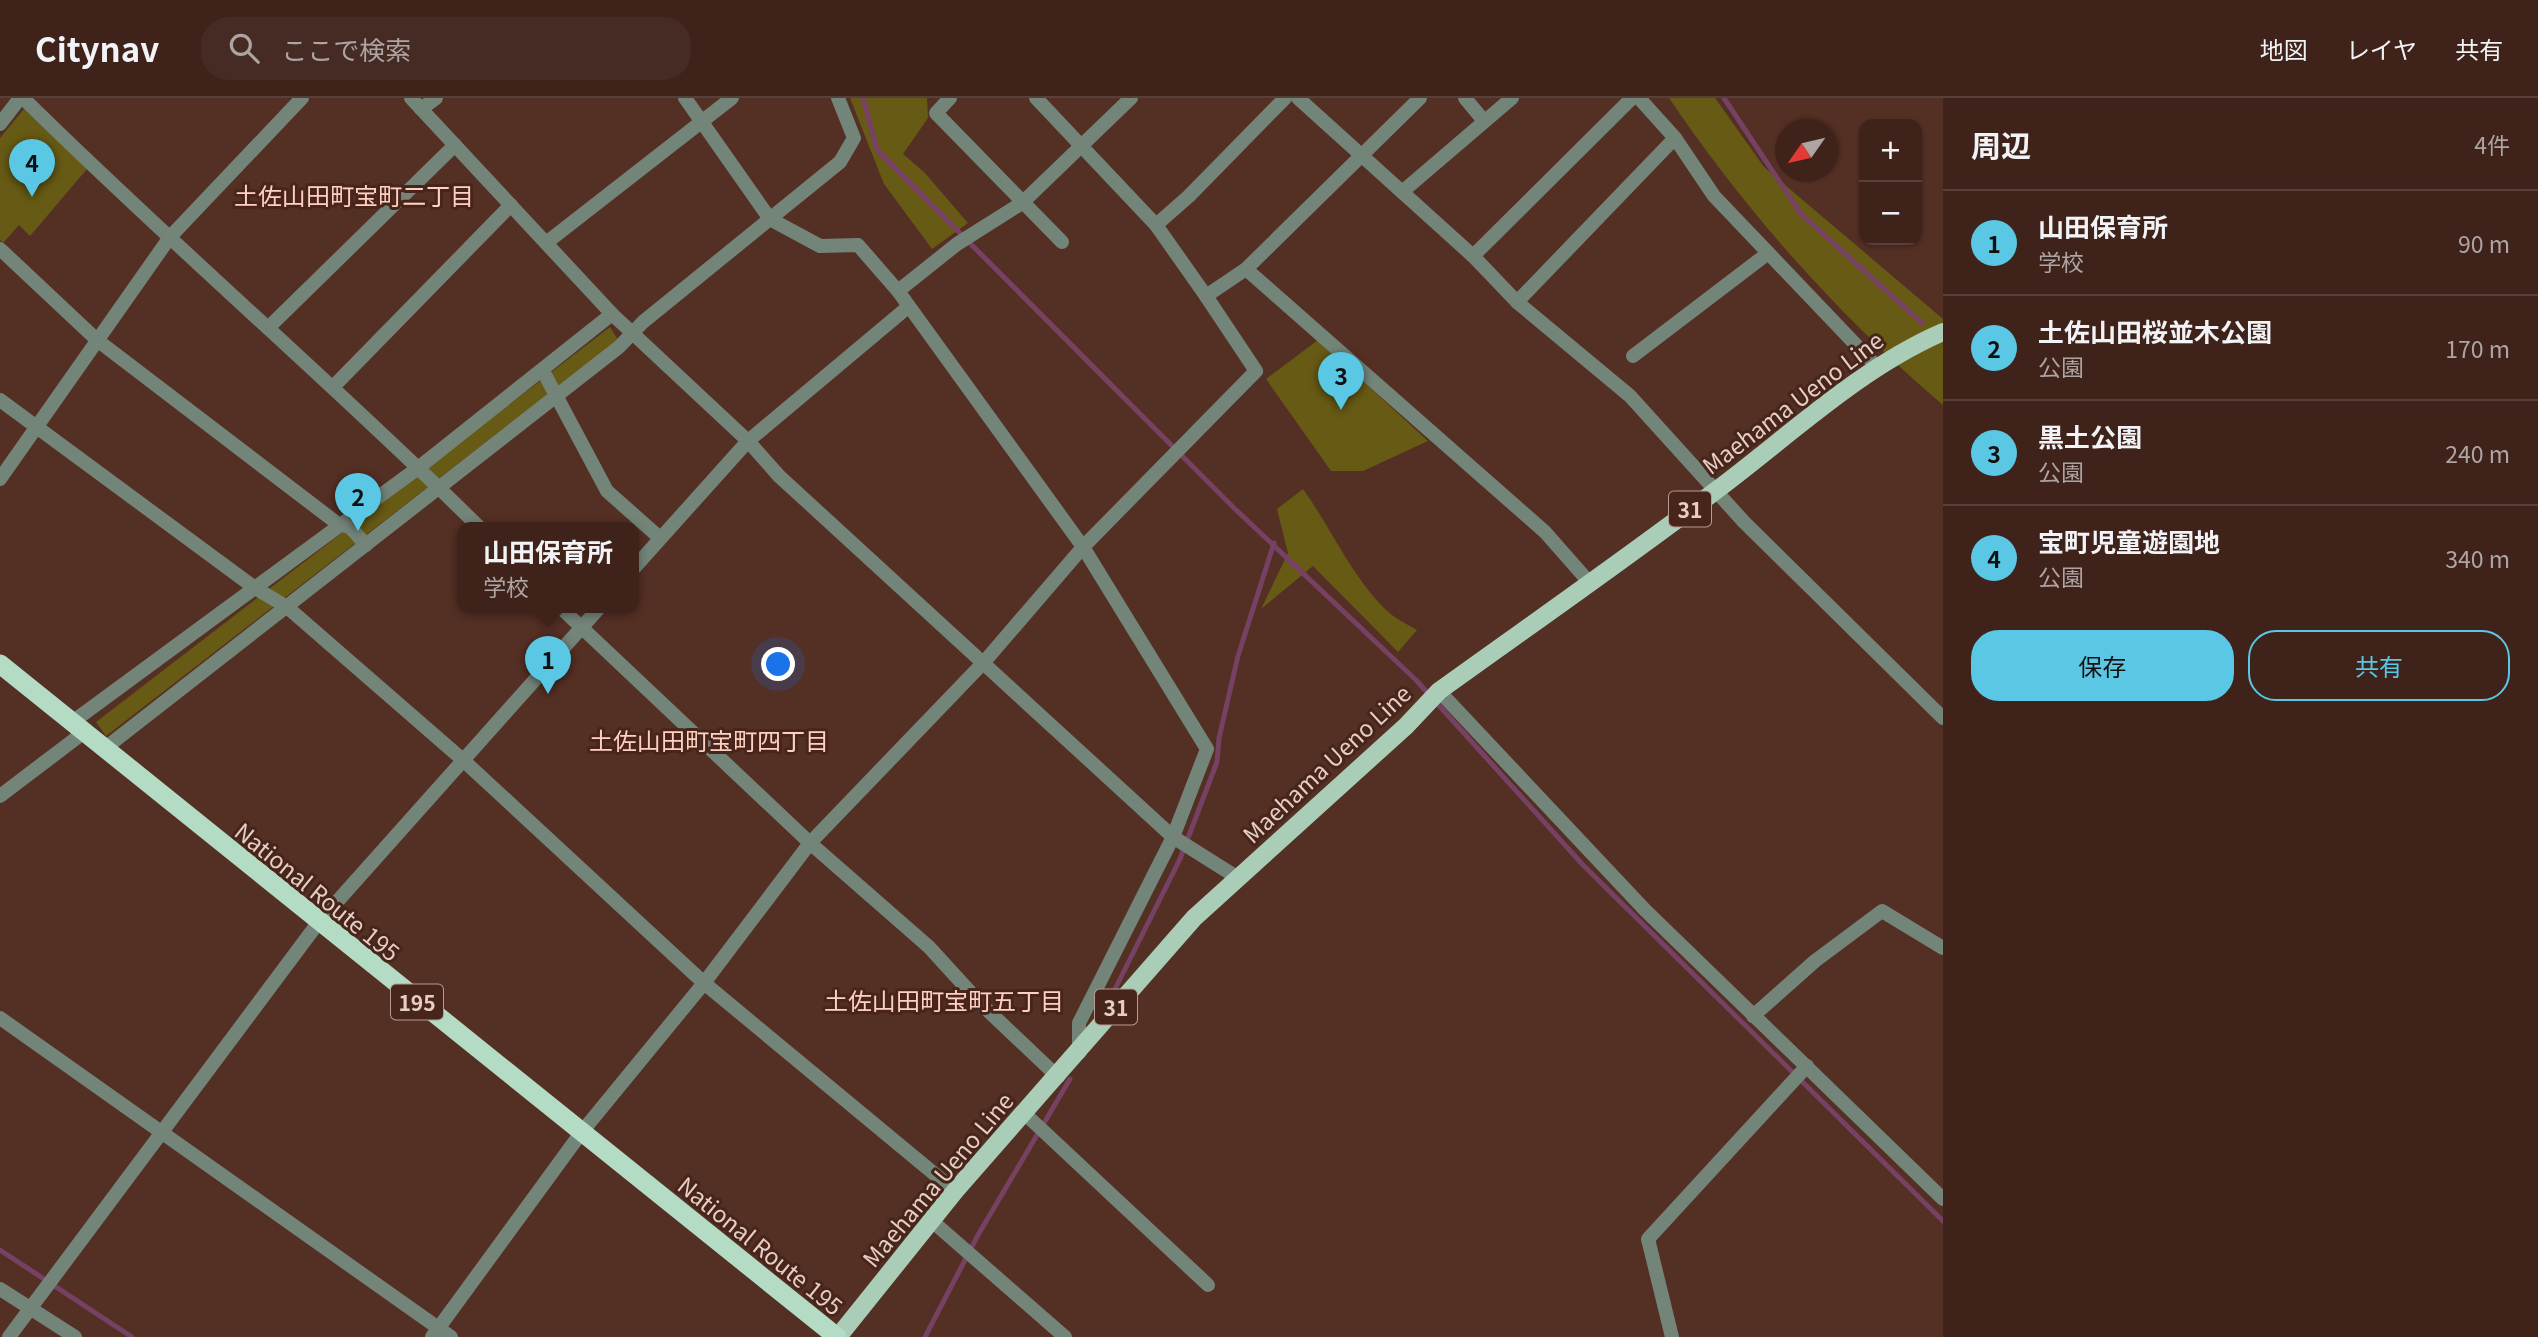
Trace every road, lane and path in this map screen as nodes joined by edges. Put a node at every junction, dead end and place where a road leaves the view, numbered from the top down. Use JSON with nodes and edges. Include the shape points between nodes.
{"nodes":[{"id":1,"x":22,"y":98,"type":"edge"},
{"id":2,"x":302,"y":98,"type":"edge"},
{"id":3,"x":436,"y":98,"type":"edge"},
{"id":4,"x":685,"y":98,"type":"edge"},
{"id":5,"x":732,"y":98,"type":"edge"},
{"id":6,"x":838,"y":98,"type":"edge"},
{"id":7,"x":950,"y":98,"type":"edge"},
{"id":8,"x":1036,"y":98,"type":"edge"},
{"id":9,"x":1131,"y":98,"type":"edge"},
{"id":10,"x":1284,"y":98,"type":"edge"},
{"id":11,"x":1298,"y":98,"type":"edge"},
{"id":12,"x":1420,"y":98,"type":"edge"},
{"id":13,"x":1465,"y":98,"type":"edge"},
{"id":14,"x":1512,"y":98,"type":"edge"},
{"id":15,"x":1632,"y":98,"type":"edge"},
{"id":16,"x":1639,"y":98,"type":"edge"},
{"id":17,"x":416,"y":104,"type":"edge"},
{"id":18,"x":701,"y":121,"type":"junction"},
{"id":19,"x":1484,"y":121,"type":"junction"},
{"id":20,"x":0,"y":124,"type":"edge"},
{"id":21,"x":1675,"y":138,"type":"junction"},
{"id":22,"x":455,"y":145,"type":"junction"},
{"id":23,"x":1083,"y":147,"type":"junction"},
{"id":24,"x":1363,"y":156,"type":"junction"},
{"id":25,"x":1402,"y":192,"type":"junction"},
{"id":26,"x":1022,"y":203,"type":"junction"},
{"id":27,"x":511,"y":205,"type":"junction"},
{"id":28,"x":769,"y":219,"type":"junction"},
{"id":29,"x":1156,"y":225,"type":"junction"},
{"id":30,"x":170,"y":237,"type":"junction"},
{"id":31,"x":1062,"y":242,"type":"dead end"},
{"id":32,"x":547,"y":243,"type":"junction"},
{"id":33,"x":0,"y":249,"type":"edge"},
{"id":34,"x":1766,"y":254,"type":"junction"},
{"id":35,"x":1473,"y":256,"type":"junction"},
{"id":36,"x":1246,"y":270,"type":"junction"},
{"id":37,"x":898,"y":291,"type":"junction"},
{"id":38,"x":1206,"y":296,"type":"junction"},
{"id":39,"x":1517,"y":302,"type":"junction"},
{"id":40,"x":908,"y":307,"type":"junction"},
{"id":41,"x":612,"y":314,"type":"junction"},
{"id":42,"x":268,"y":328,"type":"junction"},
{"id":43,"x":1943,"y":332,"type":"edge"},
{"id":44,"x":632,"y":334,"type":"junction"},
{"id":45,"x":97,"y":340,"type":"junction"},
{"id":46,"x":1633,"y":356,"type":"dead end"},
{"id":47,"x":1877,"y":367,"type":"junction"},
{"id":48,"x":543,"y":371,"type":"junction"},
{"id":49,"x":333,"y":387,"type":"junction"},
{"id":50,"x":557,"y":395,"type":"junction"},
{"id":51,"x":0,"y":400,"type":"edge"},
{"id":52,"x":36,"y":428,"type":"junction"},
{"id":53,"x":748,"y":442,"type":"junction"},
{"id":54,"x":418,"y":468,"type":"junction"},
{"id":55,"x":0,"y":479,"type":"edge"},
{"id":56,"x":440,"y":488,"type":"junction"},
{"id":57,"x":1715,"y":491,"type":"junction"},
{"id":58,"x":474,"y":522,"type":"edge"},
{"id":59,"x":338,"y":524,"type":"junction"},
{"id":60,"x":660,"y":537,"type":"junction"},
{"id":61,"x":366,"y":545,"type":"junction"},
{"id":62,"x":1083,"y":547,"type":"junction"},
{"id":63,"x":639,"y":562,"type":"edge"},
{"id":64,"x":1589,"y":582,"type":"junction"},
{"id":65,"x":255,"y":588,"type":"junction"},
{"id":66,"x":287,"y":607,"type":"junction"},
{"id":67,"x":566,"y":613,"type":"edge"},
{"id":68,"x":595,"y":613,"type":"edge"},
{"id":69,"x":582,"y":629,"type":"junction"},
{"id":70,"x":985,"y":661,"type":"junction"},
{"id":71,"x":0,"y":664,"type":"edge"},
{"id":72,"x":1439,"y":691,"type":"junction"},
{"id":73,"x":1943,"y":718,"type":"edge"},
{"id":74,"x":77,"y":728,"type":"junction"},
{"id":75,"x":104,"y":749,"type":"junction"},
{"id":76,"x":463,"y":760,"type":"junction"},
{"id":77,"x":0,"y":796,"type":"edge"},
{"id":78,"x":1176,"y":839,"type":"junction"},
{"id":79,"x":810,"y":843,"type":"junction"},
{"id":80,"x":1238,"y":878,"type":"junction"},
{"id":81,"x":318,"y":923,"type":"junction"},
{"id":82,"x":1943,"y":948,"type":"edge"},
{"id":83,"x":704,"y":983,"type":"junction"},
{"id":84,"x":1754,"y":1016,"type":"junction"},
{"id":85,"x":0,"y":1018,"type":"edge"},
{"id":86,"x":1079,"y":1053,"type":"junction"},
{"id":87,"x":1807,"y":1066,"type":"junction"},
{"id":88,"x":1058,"y":1077,"type":"junction"},
{"id":89,"x":1030,"y":1119,"type":"junction"},
{"id":90,"x":162,"y":1129,"type":"junction"},
{"id":91,"x":581,"y":1133,"type":"junction"},
{"id":92,"x":955,"y":1191,"type":"junction"},
{"id":93,"x":1943,"y":1199,"type":"edge"},
{"id":94,"x":932,"y":1220,"type":"junction"},
{"id":95,"x":1208,"y":1285,"type":"dead end"},
{"id":96,"x":0,"y":1289,"type":"edge"},
{"id":97,"x":30,"y":1308,"type":"junction"},
{"id":98,"x":435,"y":1332,"type":"edge"},
{"id":99,"x":9,"y":1337,"type":"edge"},
{"id":100,"x":75,"y":1337,"type":"edge"},
{"id":101,"x":451,"y":1337,"type":"edge"},
{"id":102,"x":837,"y":1337,"type":"edge"},
{"id":103,"x":1065,"y":1337,"type":"edge"},
{"id":104,"x":1672,"y":1337,"type":"edge"}],
"edges":[{"from":1,"to":20,"type":"street"},
{"from":1,"to":30,"type":"street"},
{"from":2,"to":30,"type":"street"},
{"from":3,"to":17,"type":"street"},
{"from":4,"to":18,"type":"street"},
{"from":5,"to":18,"type":"street"},
{"from":6,"to":28,"type":"street","via":[[854,138],[840,162]]},
{"from":7,"to":26,"type":"street","via":[[936,113]]},
{"from":8,"to":23,"type":"street"},
{"from":9,"to":23,"type":"street"},
{"from":10,"to":29,"type":"street"},
{"from":11,"to":24,"type":"street"},
{"from":12,"to":24,"type":"street"},
{"from":13,"to":19,"type":"street"},
{"from":14,"to":19,"type":"street"},
{"from":15,"to":35,"type":"street"},
{"from":16,"to":21,"type":"street"},
{"from":17,"to":22,"type":"street"},
{"from":18,"to":28,"type":"street"},
{"from":18,"to":32,"type":"street"},
{"from":19,"to":25,"type":"street"},
{"from":21,"to":34,"type":"street","via":[[1714,196]]},
{"from":21,"to":39,"type":"street"},
{"from":22,"to":27,"type":"street"},
{"from":22,"to":42,"type":"street"},
{"from":23,"to":26,"type":"street"},
{"from":23,"to":29,"type":"street"},
{"from":24,"to":25,"type":"street"},
{"from":24,"to":36,"type":"street"},
{"from":25,"to":35,"type":"street"},
{"from":26,"to":31,"type":"street"},
{"from":26,"to":37,"type":"street","via":[[957,244]]},
{"from":27,"to":32,"type":"street"},
{"from":27,"to":49,"type":"street"},
{"from":28,"to":37,"type":"street","via":[[820,246],[858,245]]},
{"from":28,"to":44,"type":"street"},
{"from":29,"to":38,"type":"street"},
{"from":30,"to":42,"type":"street"},
{"from":30,"to":45,"type":"street"},
{"from":32,"to":41,"type":"street"},
{"from":33,"to":45,"type":"street"},
{"from":34,"to":46,"type":"street"},
{"from":34,"to":47,"type":"street"},
{"from":35,"to":39,"type":"street"},
{"from":36,"to":38,"type":"street"},
{"from":36,"to":64,"type":"street","via":[[1545,531]]},
{"from":37,"to":40,"type":"street"},
{"from":38,"to":62,"type":"street","via":[[1256,371]]},
{"from":39,"to":57,"type":"street","via":[[1630,396]]},
{"from":40,"to":53,"type":"street"},
{"from":40,"to":62,"type":"street"},
{"from":41,"to":44,"type":"street"},
{"from":41,"to":48,"type":"street"},
{"from":42,"to":49,"type":"street"},
{"from":43,"to":47,"type":"main road","name":"Maehama Ueno Line","number":"31","via":[[1907,347]]},
{"from":44,"to":50,"type":"street"},
{"from":44,"to":53,"type":"street"},
{"from":45,"to":52,"type":"street"},
{"from":45,"to":59,"type":"street"},
{"from":47,"to":57,"type":"main road","name":"Maehama Ueno Line","number":"31"},
{"from":48,"to":50,"type":"street"},
{"from":48,"to":54,"type":"street"},
{"from":49,"to":54,"type":"street"},
{"from":50,"to":56,"type":"street"},
{"from":50,"to":60,"type":"street","via":[[607,491]]},
{"from":51,"to":52,"type":"street"},
{"from":52,"to":55,"type":"street"},
{"from":52,"to":65,"type":"street"},
{"from":53,"to":60,"type":"street"},
{"from":53,"to":70,"type":"street","via":[[789,485]]},
{"from":54,"to":56,"type":"street"},
{"from":54,"to":59,"type":"street"},
{"from":56,"to":58,"type":"street"},
{"from":56,"to":61,"type":"street"},
{"from":57,"to":64,"type":"main road","name":"Maehama Ueno Line","number":"31"},
{"from":57,"to":73,"type":"street"},
{"from":59,"to":61,"type":"street","via":[[350,527]]},
{"from":59,"to":65,"type":"street"},
{"from":60,"to":63,"type":"street"},
{"from":61,"to":66,"type":"street"},
{"from":62,"to":70,"type":"street"},
{"from":62,"to":78,"type":"street","via":[[1207,749]]},
{"from":64,"to":72,"type":"main road","name":"Maehama Ueno Line","number":"31"},
{"from":65,"to":66,"type":"street"},
{"from":65,"to":74,"type":"street"},
{"from":66,"to":75,"type":"street"},
{"from":66,"to":76,"type":"street"},
{"from":67,"to":69,"type":"street"},
{"from":68,"to":69,"type":"street"},
{"from":69,"to":76,"type":"street"},
{"from":69,"to":79,"type":"street"},
{"from":70,"to":78,"type":"street"},
{"from":70,"to":79,"type":"street"},
{"from":71,"to":74,"type":"highway","name":"National Route 195","number":"195"},
{"from":72,"to":80,"type":"main road","name":"Maehama Ueno Line","number":"31"},
{"from":72,"to":84,"type":"street","via":[[1583,847]]},
{"from":74,"to":75,"type":"highway","name":"National Route 195","number":"195"},
{"from":74,"to":77,"type":"street"},
{"from":75,"to":81,"type":"highway","name":"National Route 195","number":"195"},
{"from":76,"to":81,"type":"street"},
{"from":76,"to":83,"type":"street"},
{"from":78,"to":80,"type":"street"},
{"from":78,"to":86,"type":"street","via":[[1079,1023]]},
{"from":79,"to":83,"type":"street"},
{"from":79,"to":88,"type":"street","via":[[929,947]]},
{"from":80,"to":86,"type":"main road","name":"Maehama Ueno Line","number":"31","via":[[1194,918]]},
{"from":81,"to":90,"type":"street"},
{"from":81,"to":91,"type":"highway","name":"National Route 195","number":"195"},
{"from":82,"to":84,"type":"street","via":[[1882,911],[1815,961]]},
{"from":83,"to":91,"type":"street"},
{"from":83,"to":92,"type":"street"},
{"from":84,"to":87,"type":"street"},
{"from":85,"to":90,"type":"street"},
{"from":86,"to":88,"type":"main road","name":"Maehama Ueno Line","number":"31"},
{"from":87,"to":93,"type":"street"},
{"from":87,"to":104,"type":"street","via":[[1648,1239]]},
{"from":88,"to":89,"type":"main road","name":"Maehama Ueno Line","number":"31"},
{"from":89,"to":92,"type":"main road","name":"Maehama Ueno Line","number":"31"},
{"from":89,"to":95,"type":"street"},
{"from":90,"to":97,"type":"street"},
{"from":90,"to":98,"type":"street"},
{"from":91,"to":98,"type":"street"},
{"from":91,"to":102,"type":"highway","name":"National Route 195","number":"195"},
{"from":92,"to":94,"type":"main road","name":"Maehama Ueno Line","number":"31"},
{"from":94,"to":102,"type":"main road","name":"Maehama Ueno Line","number":"31"},
{"from":94,"to":103,"type":"street"},
{"from":96,"to":97,"type":"street"},
{"from":97,"to":99,"type":"street"},
{"from":97,"to":100,"type":"street"},
{"from":98,"to":101,"type":"street"}]}
